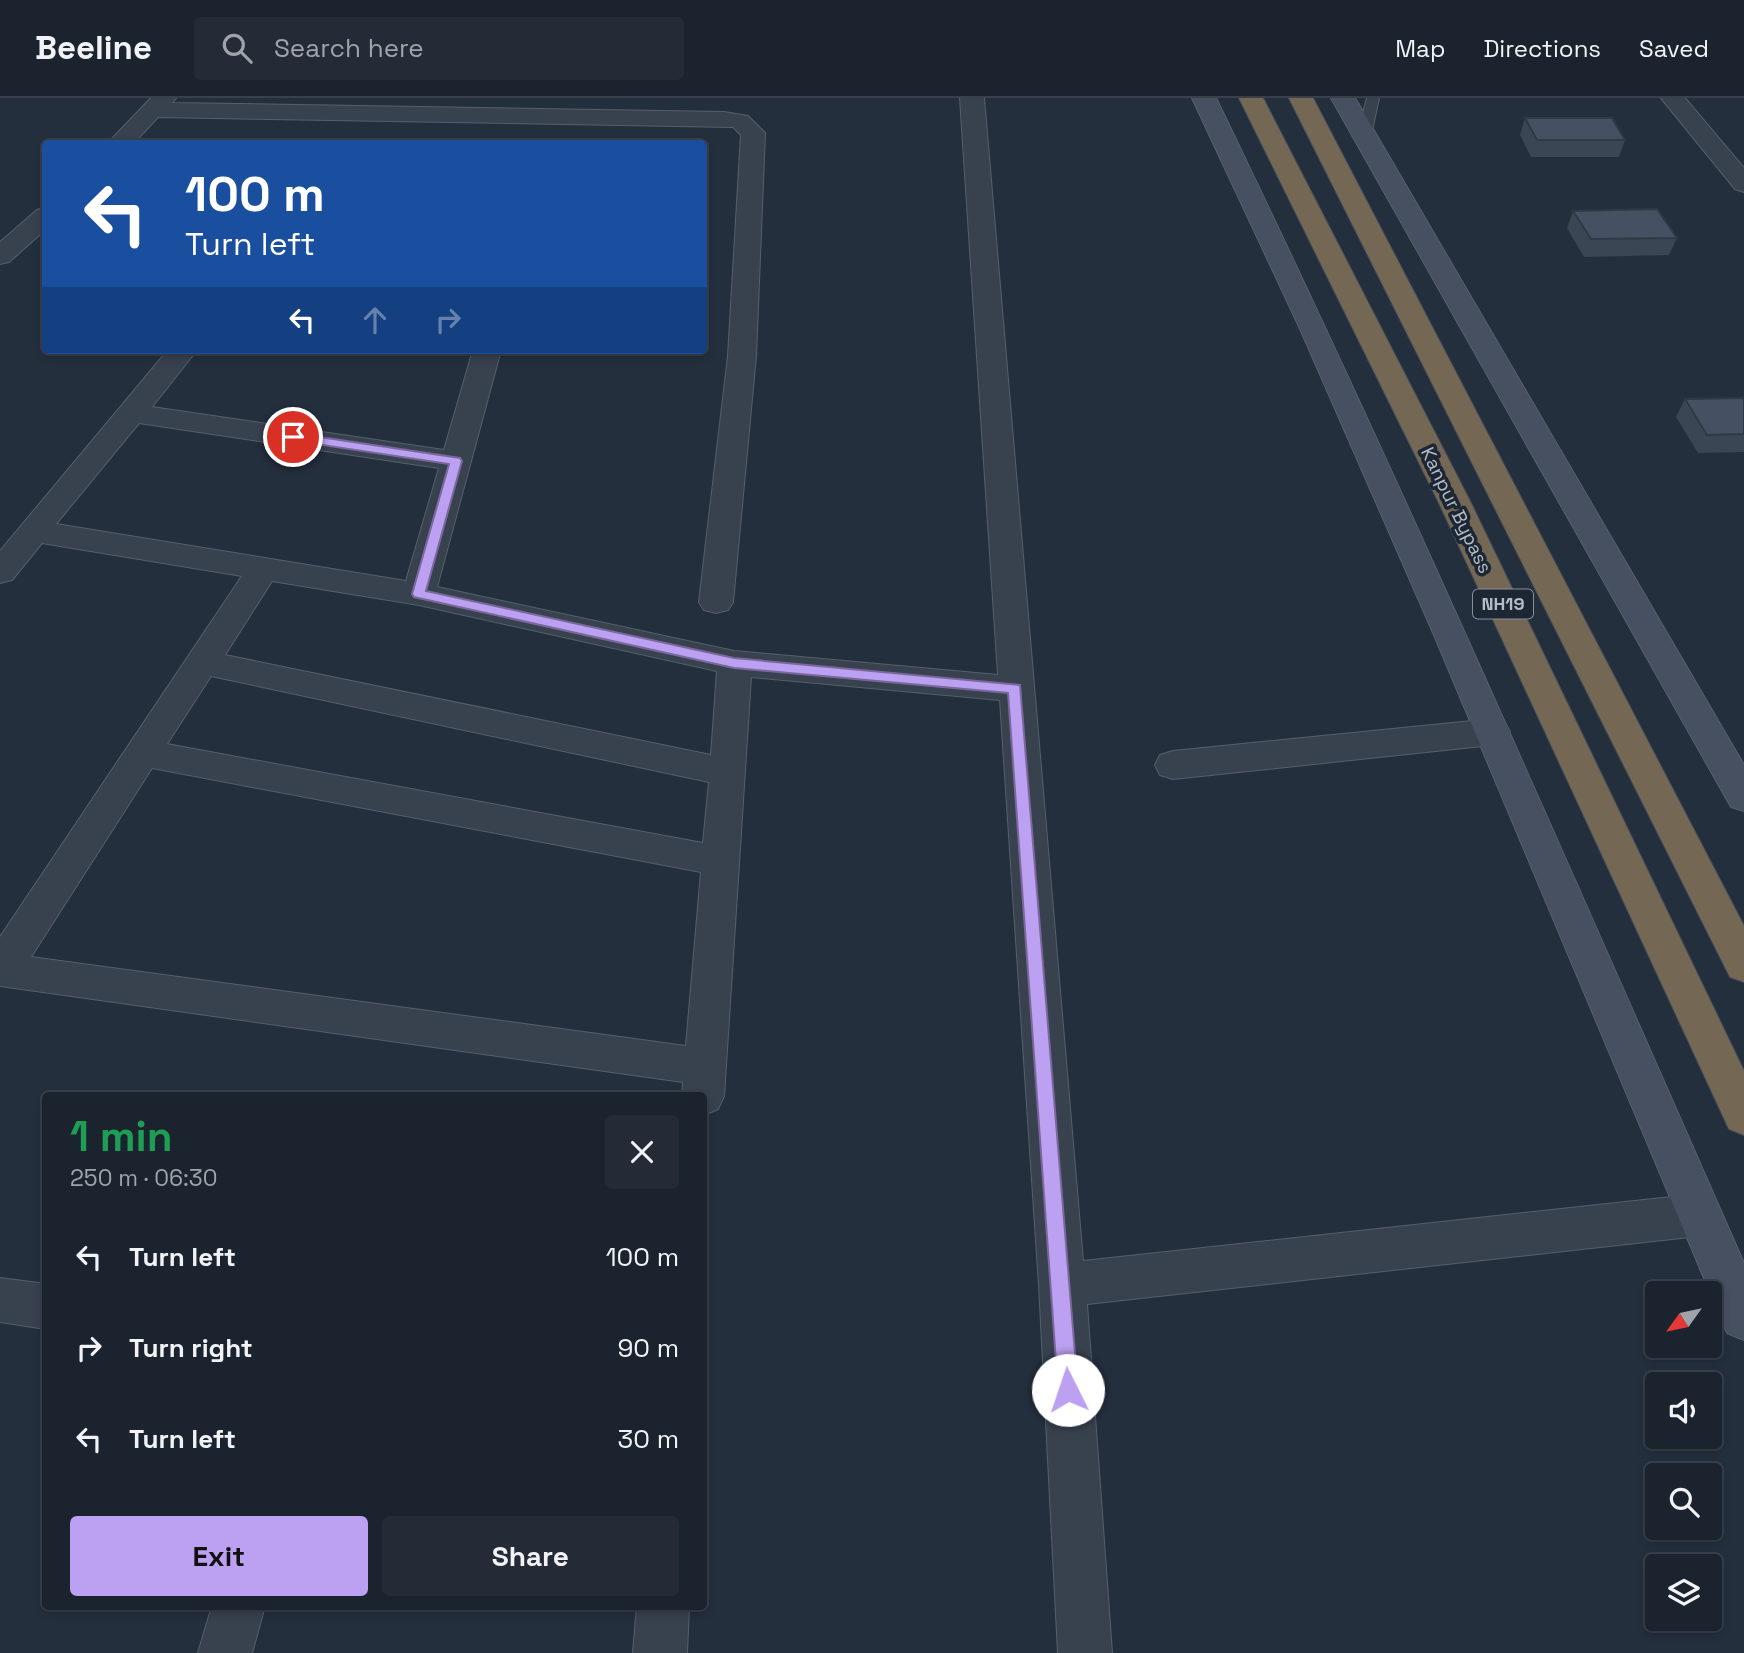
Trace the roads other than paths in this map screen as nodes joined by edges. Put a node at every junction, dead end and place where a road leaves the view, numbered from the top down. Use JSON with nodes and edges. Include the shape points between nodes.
{"nodes":[{"id":1,"x":972,"y":98,"type":"edge"},
{"id":2,"x":1204,"y":98,"type":"edge"},
{"id":3,"x":1251,"y":98,"type":"edge"},
{"id":4,"x":1301,"y":98,"type":"edge"},
{"id":5,"x":1343,"y":98,"type":"edge"},
{"id":6,"x":1373,"y":98,"type":"edge"},
{"id":7,"x":1673,"y":98,"type":"edge"},
{"id":8,"x":158,"y":104,"type":"edge"},
{"id":9,"x":553,"y":107,"type":"edge"},
{"id":10,"x":377,"y":114,"type":"junction"},
{"id":11,"x":361,"y":134,"type":"dead end"},
{"id":12,"x":1364,"y":135,"type":"junction"},
{"id":13,"x":123,"y":140,"type":"edge"},
{"id":14,"x":545,"y":140,"type":"edge"},
{"id":15,"x":1744,"y":184,"type":"edge"},
{"id":16,"x":42,"y":219,"type":"edge"},
{"id":17,"x":0,"y":256,"type":"edge"},
{"id":18,"x":180,"y":354,"type":"edge"},
{"id":19,"x":485,"y":354,"type":"edge"},
{"id":20,"x":131,"y":413,"type":"junction"},
{"id":21,"x":456,"y":461,"type":"junction"},
{"id":22,"x":34,"y":531,"type":"junction"},
{"id":23,"x":264,"y":568,"type":"junction"},
{"id":24,"x":0,"y":572,"type":"edge"},
{"id":25,"x":419,"y":594,"type":"junction"},
{"id":26,"x":716,"y":603,"type":"dead end"},
{"id":27,"x":202,"y":662,"type":"junction"},
{"id":28,"x":734,"y":663,"type":"junction"},
{"id":29,"x":1015,"y":689,"type":"junction"},
{"id":30,"x":1492,"y":732,"type":"junction"},
{"id":31,"x":142,"y":753,"type":"junction"},
{"id":32,"x":1173,"y":765,"type":"dead end"},
{"id":33,"x":728,"y":772,"type":"junction"},
{"id":34,"x":1744,"y":797,"type":"edge"},
{"id":35,"x":721,"y":861,"type":"junction"},
{"id":36,"x":1744,"y":965,"type":"edge"},
{"id":37,"x":0,"y":969,"type":"edge"},
{"id":38,"x":704,"y":1081,"type":"edge"},
{"id":39,"x":1744,"y":1116,"type":"edge"},
{"id":40,"x":1699,"y":1215,"type":"junction"},
{"id":41,"x":1062,"y":1285,"type":"junction"},
{"id":42,"x":0,"y":1300,"type":"edge"},
{"id":43,"x":42,"y":1306,"type":"edge"},
{"id":44,"x":1744,"y":1317,"type":"edge"},
{"id":45,"x":238,"y":1610,"type":"edge"},
{"id":46,"x":663,"y":1610,"type":"edge"},
{"id":47,"x":225,"y":1653,"type":"edge"},
{"id":48,"x":660,"y":1653,"type":"edge"},
{"id":49,"x":1086,"y":1653,"type":"edge"}],
"edges":[{"from":1,"to":29,"type":"street"},
{"from":2,"to":30,"type":"main road","via":[[1315,331]]},
{"from":3,"to":39,"type":"highway","name":"Kanpur Bypass","number":"NH19","via":[[1455,503]]},
{"from":4,"to":36,"type":"highway","number":"NH19"},
{"from":5,"to":12,"type":"main road"},
{"from":6,"to":12,"type":"lane"},
{"from":7,"to":15,"type":"street"},
{"from":8,"to":10,"type":"street"},
{"from":8,"to":13,"type":"street"},
{"from":9,"to":10,"type":"street"},
{"from":9,"to":14,"type":"street"},
{"from":9,"to":26,"type":"street","via":[[740,121],[753,133],[742,356]]},
{"from":10,"to":11,"type":"street"},
{"from":12,"to":34,"type":"main road"},
{"from":16,"to":17,"type":"street"},
{"from":18,"to":20,"type":"street"},
{"from":19,"to":21,"type":"street"},
{"from":20,"to":21,"type":"street"},
{"from":20,"to":22,"type":"street"},
{"from":21,"to":25,"type":"street"},
{"from":22,"to":23,"type":"street"},
{"from":22,"to":24,"type":"street"},
{"from":23,"to":25,"type":"street"},
{"from":23,"to":27,"type":"street"},
{"from":25,"to":28,"type":"street"},
{"from":27,"to":31,"type":"street"},
{"from":27,"to":33,"type":"street"},
{"from":28,"to":29,"type":"street"},
{"from":28,"to":33,"type":"street"},
{"from":29,"to":41,"type":"street"},
{"from":30,"to":32,"type":"street"},
{"from":30,"to":40,"type":"main road"},
{"from":31,"to":35,"type":"street"},
{"from":31,"to":37,"type":"street"},
{"from":33,"to":35,"type":"street"},
{"from":35,"to":38,"type":"street"},
{"from":37,"to":38,"type":"street"},
{"from":40,"to":41,"type":"street"},
{"from":40,"to":44,"type":"main road"},
{"from":41,"to":49,"type":"street"},
{"from":42,"to":43,"type":"street"},
{"from":45,"to":47,"type":"street"},
{"from":46,"to":48,"type":"street"}]}
